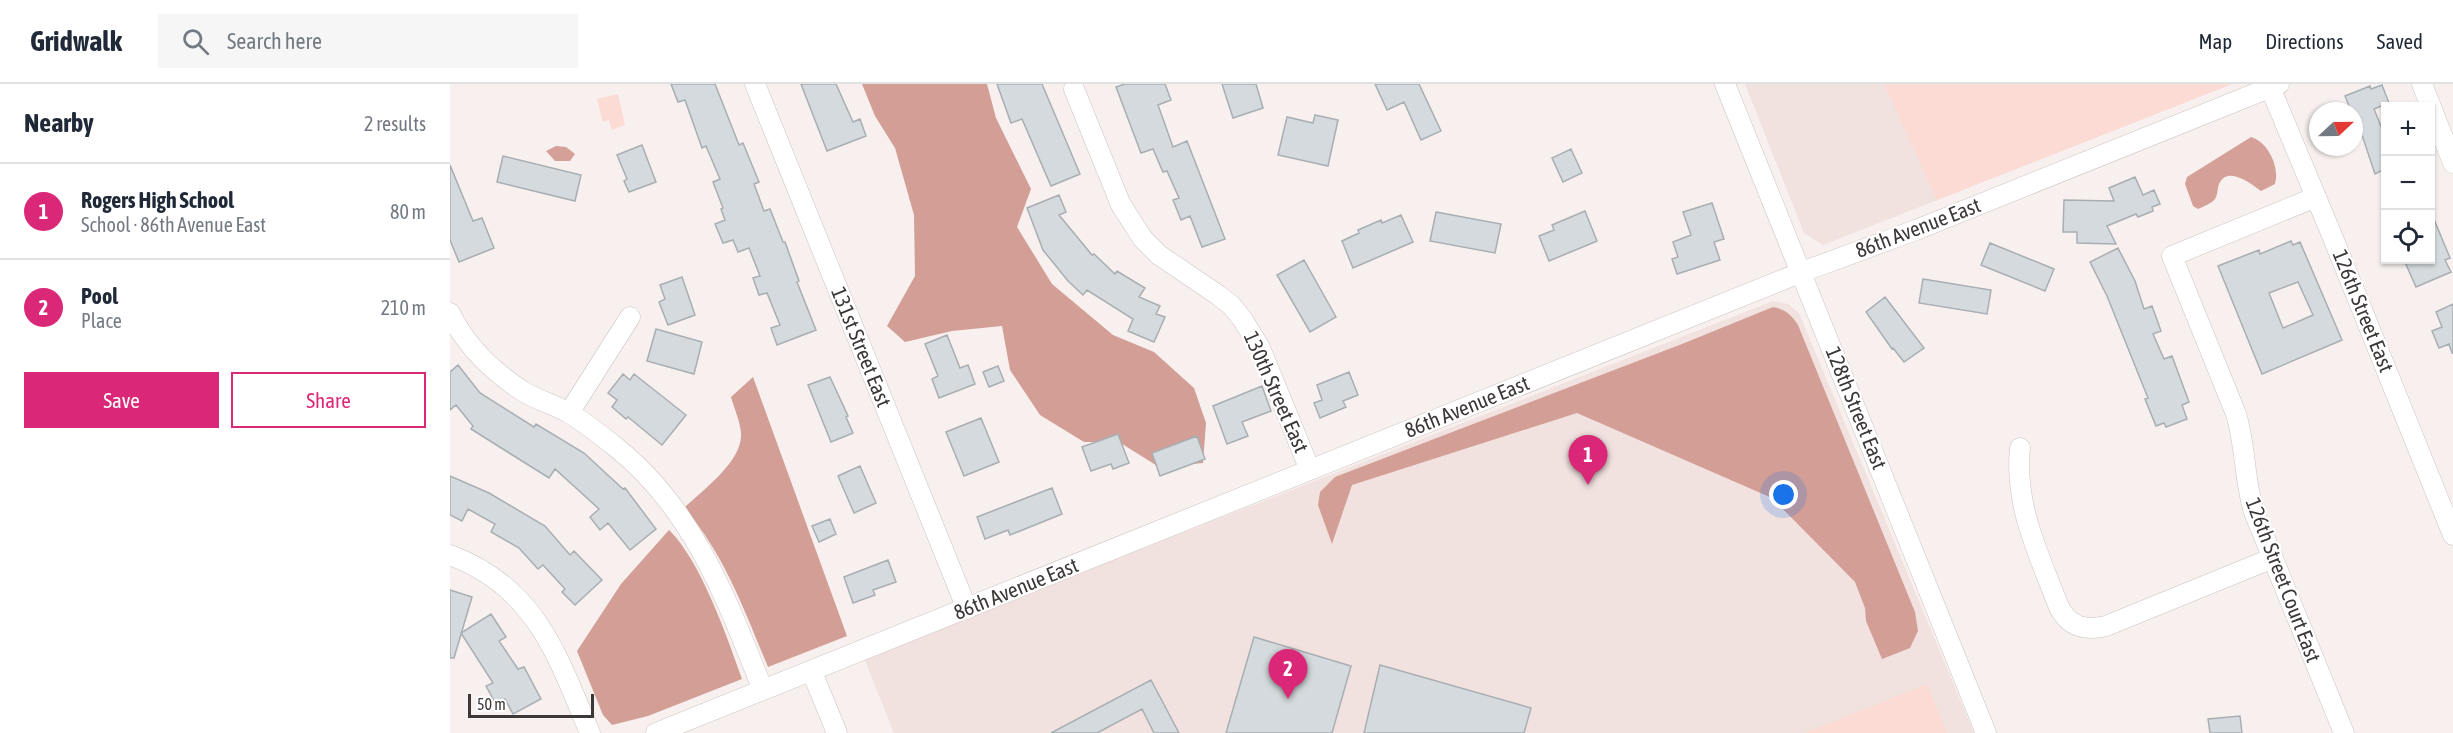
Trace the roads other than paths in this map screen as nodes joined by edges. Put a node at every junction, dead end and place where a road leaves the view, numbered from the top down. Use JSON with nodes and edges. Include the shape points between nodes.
{"nodes":[{"id":1,"x":755,"y":84,"type":"edge"},
{"id":2,"x":1725,"y":84,"type":"edge"},
{"id":3,"x":2422,"y":84,"type":"edge"},
{"id":4,"x":2274,"y":86,"type":"edge"},
{"id":5,"x":1074,"y":89,"type":"dead end"},
{"id":6,"x":2453,"y":163,"type":"edge"},
{"id":7,"x":2316,"y":197,"type":"junction"},
{"id":8,"x":1802,"y":272,"type":"junction"},
{"id":9,"x":450,"y":313,"type":"edge"},
{"id":10,"x":630,"y":317,"type":"dead end"},
{"id":11,"x":569,"y":413,"type":"junction"},
{"id":12,"x":2020,"y":448,"type":"dead end"},
{"id":13,"x":1310,"y":471,"type":"junction"},
{"id":14,"x":2453,"y":535,"type":"edge"},
{"id":15,"x":450,"y":555,"type":"edge"},
{"id":16,"x":2273,"y":558,"type":"junction"},
{"id":17,"x":967,"y":609,"type":"junction"},
{"id":18,"x":812,"y":672,"type":"junction"},
{"id":19,"x":763,"y":690,"type":"junction"},
{"id":20,"x":590,"y":733,"type":"edge"},
{"id":21,"x":656,"y":733,"type":"edge"},
{"id":22,"x":837,"y":733,"type":"edge"},
{"id":23,"x":1986,"y":733,"type":"edge"},
{"id":24,"x":2344,"y":733,"type":"edge"}],
"edges":[{"from":1,"to":17,"type":"street","name":"131st Street East"},
{"from":2,"to":8,"type":"street","name":"128th Street East"},
{"from":3,"to":6,"type":"street"},
{"from":4,"to":7,"type":"street","name":"126th Street East"},
{"from":4,"to":8,"type":"street","name":"86th Avenue East"},
{"from":5,"to":13,"type":"street","name":"130th Street East","via":[[1121,205],[1137,231],[1159,255],[1231,305],[1252,334]]},
{"from":7,"to":14,"type":"street","name":"126th Street East"},
{"from":7,"to":16,"type":"street","name":"126th Street Court East","via":[[2172,256],[2236,414],[2250,499]]},
{"from":8,"to":13,"type":"street","name":"86th Avenue East"},
{"from":8,"to":23,"type":"street","name":"128th Street East"},
{"from":9,"to":11,"type":"street","via":[[468,343],[501,374],[525,392]]},
{"from":10,"to":11,"type":"street"},
{"from":11,"to":19,"type":"street","via":[[625,456],[683,520],[724,591]]},
{"from":12,"to":16,"type":"street","via":[[2018,483],[2025,518],[2059,607],[2067,620],[2079,627],[2106,626]]},
{"from":13,"to":17,"type":"street","name":"86th Avenue East"},
{"from":15,"to":20,"type":"street","via":[[495,577],[528,609],[555,651]]},
{"from":16,"to":24,"type":"street","name":"126th Street Court East"},
{"from":17,"to":18,"type":"street","name":"86th Avenue East"},
{"from":18,"to":19,"type":"street","name":"86th Avenue East"},
{"from":18,"to":22,"type":"street"},
{"from":19,"to":21,"type":"street","name":"86th Avenue East"}]}
